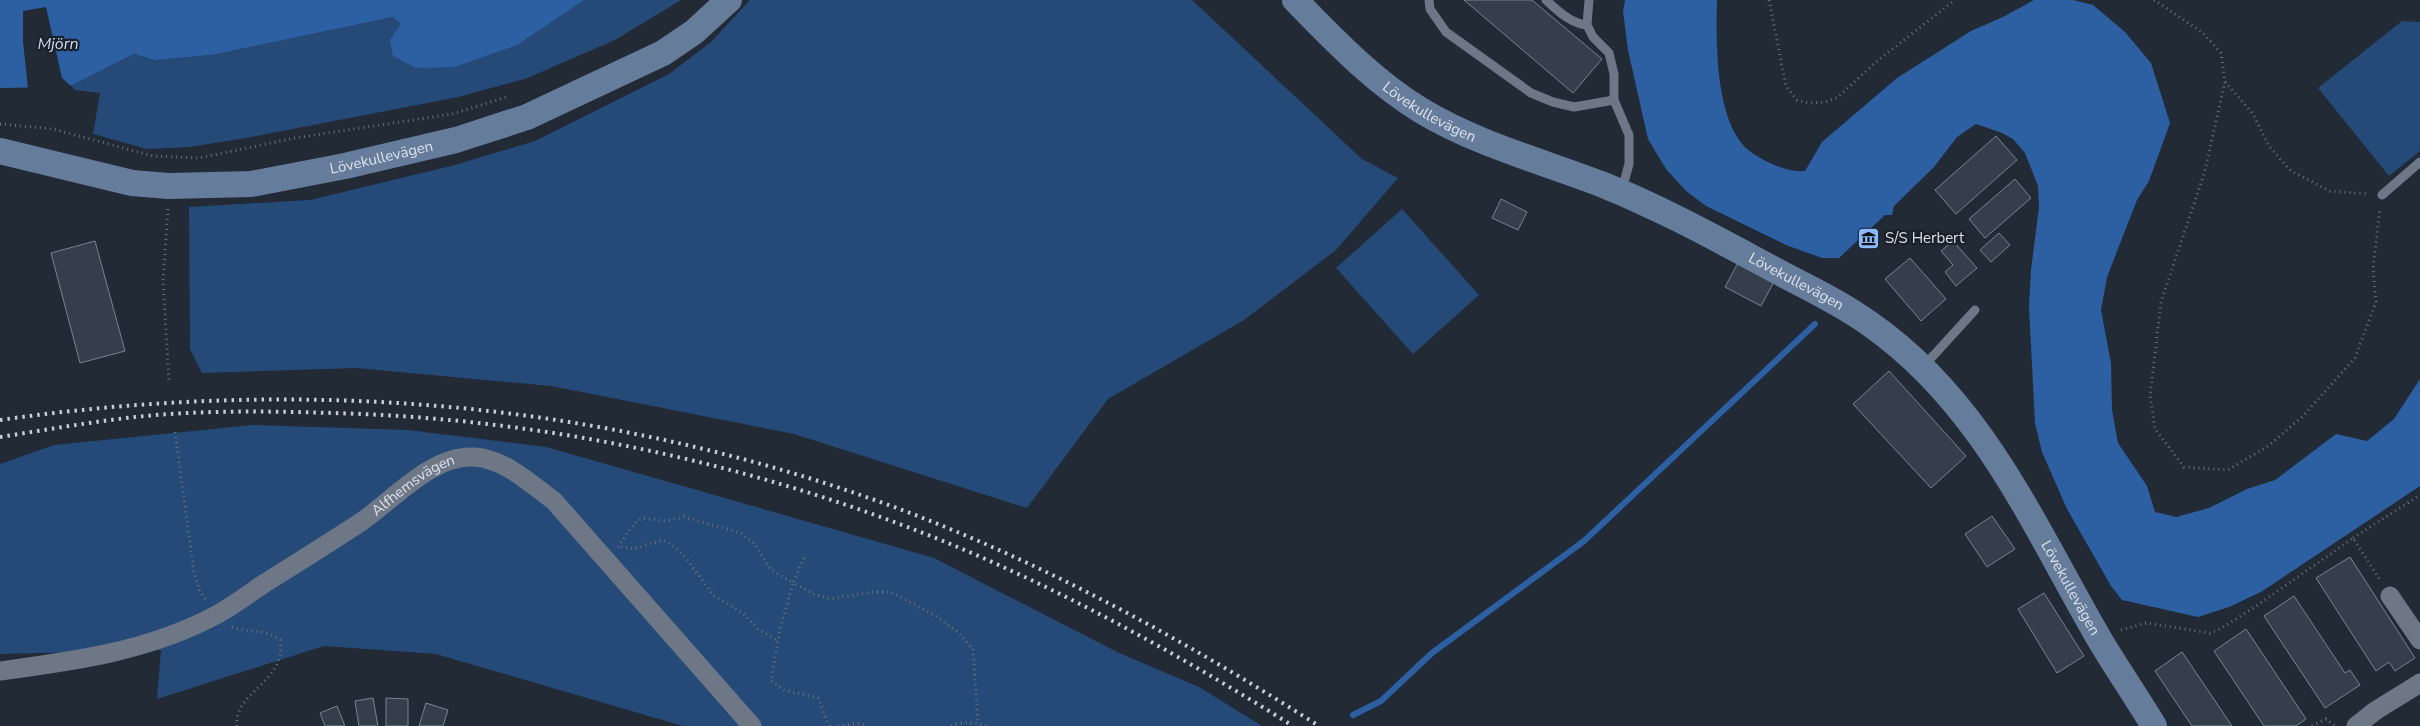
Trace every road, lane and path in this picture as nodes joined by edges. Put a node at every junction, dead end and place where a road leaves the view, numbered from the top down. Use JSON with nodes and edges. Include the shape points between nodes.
{"nodes":[{"id":1,"x":729,"y":0,"type":"edge"},
{"id":2,"x":1295,"y":0,"type":"edge"},
{"id":3,"x":1429,"y":0,"type":"edge"},
{"id":4,"x":1546,"y":0,"type":"edge"},
{"id":5,"x":1589,"y":0,"type":"edge"},
{"id":6,"x":1769,"y":0,"type":"edge"},
{"id":7,"x":1955,"y":0,"type":"edge"},
{"id":8,"x":2154,"y":0,"type":"edge"},
{"id":9,"x":1587,"y":25,"type":"junction"},
{"id":10,"x":2225,"y":82,"type":"junction"},
{"id":11,"x":513,"y":95,"type":"dead end"},
{"id":12,"x":1614,"y":100,"type":"junction"},
{"id":13,"x":0,"y":124,"type":"edge"},
{"id":14,"x":0,"y":151,"type":"edge"},
{"id":15,"x":2420,"y":162,"type":"edge"},
{"id":16,"x":169,"y":186,"type":"junction"},
{"id":17,"x":1621,"y":192,"type":"junction"},
{"id":18,"x":2382,"y":195,"type":"junction"},
{"id":19,"x":1975,"y":310,"type":"dead end"},
{"id":20,"x":1922,"y":368,"type":"junction"},
{"id":21,"x":169,"y":383,"type":"dead end"},
{"id":22,"x":2420,"y":495,"type":"edge"},
{"id":23,"x":2353,"y":538,"type":"junction"},
{"id":24,"x":619,"y":547,"type":"junction"},
{"id":25,"x":805,"y":555,"type":"dead end"},
{"id":26,"x":603,"y":557,"type":"junction"},
{"id":27,"x":793,"y":583,"type":"junction"},
{"id":28,"x":2390,"y":596,"type":"joint"},
{"id":29,"x":2117,"y":631,"type":"dead end"},
{"id":30,"x":2420,"y":640,"type":"edge"},
{"id":31,"x":778,"y":641,"type":"junction"},
{"id":32,"x":0,"y":671,"type":"edge"},
{"id":33,"x":2420,"y":683,"type":"edge"},
{"id":34,"x":978,"y":722,"type":"junction"},
{"id":35,"x":752,"y":726,"type":"edge"},
{"id":36,"x":830,"y":726,"type":"edge"},
{"id":37,"x":838,"y":726,"type":"edge"},
{"id":38,"x":866,"y":726,"type":"edge"},
{"id":39,"x":951,"y":726,"type":"edge"},
{"id":40,"x":986,"y":726,"type":"edge"},
{"id":41,"x":2154,"y":726,"type":"edge"},
{"id":42,"x":2312,"y":726,"type":"edge"},
{"id":43,"x":2336,"y":726,"type":"edge"},
{"id":44,"x":2356,"y":726,"type":"edge"}],
"edges":[{"from":1,"to":16,"type":"street","name":"Lövekullevägen","via":[[694,32],[663,52],[527,117],[456,140],[326,170],[251,184]]},
{"from":2,"to":17,"type":"street","name":"Lövekullevägen","via":[[1361,64],[1398,95],[1425,112],[1463,133]]},
{"from":3,"to":12,"type":"lane","via":[[1430,9],[1446,32],[1531,92],[1574,107]]},
{"from":4,"to":9,"type":"lane","via":[[1566,17]]},
{"from":5,"to":9,"type":"lane"},
{"from":6,"to":7,"type":"path","via":[[1786,86],[1797,100],[1809,103],[1838,97],[1876,62]]},
{"from":8,"to":10,"type":"path","via":[[2203,33],[2221,53]]},
{"from":9,"to":12,"type":"lane","via":[[1593,37],[1609,53],[1614,74]]},
{"from":10,"to":18,"type":"path","via":[[2253,114],[2269,146],[2291,170],[2330,191]]},
{"from":10,"to":18,"type":"path","via":[[2204,174],[2161,302],[2150,396],[2155,430],[2184,466],[2228,470],[2268,446],[2302,417],[2355,358],[2376,302],[2373,269]]},
{"from":11,"to":13,"type":"path","via":[[452,114],[295,138],[199,158],[153,156],[53,129]]},
{"from":12,"to":17,"type":"lane","via":[[1629,135],[1629,164]]},
{"from":14,"to":16,"type":"street","name":"Lövekullevägen","via":[[132,183]]},
{"from":15,"to":18,"type":"lane"},
{"from":16,"to":21,"type":"path","via":[[163,280]]},
{"from":17,"to":20,"type":"street","name":"Lövekullevägen","via":[[1680,219],[1835,302],[1869,323]]},
{"from":19,"to":20,"type":"lane"},
{"from":20,"to":41,"type":"street","name":"Lövekullevägen","via":[[1946,391],[2013,482],[2102,642]]},
{"from":22,"to":23,"type":"path"},
{"from":23,"to":28,"type":"path"},
{"from":23,"to":29,"type":"path","via":[[2255,607],[2210,633],[2146,622]]},
{"from":24,"to":26,"type":"path"},
{"from":24,"to":27,"type":"path","via":[[634,524],[642,518],[665,521],[684,517],[741,533],[755,544],[771,570]]},
{"from":24,"to":31,"type":"path","via":[[634,549],[663,540],[686,558],[714,596],[743,613],[758,629]]},
{"from":25,"to":27,"type":"path"},
{"from":26,"to":32,"type":"street","name":"Alfhemsvägen","via":[[554,501],[522,477],[493,461],[473,456],[450,460],[423,474],[363,520],[218,614],[166,638],[87,659]]},
{"from":26,"to":35,"type":"street","name":"Alfhemsvägen"},
{"from":27,"to":31,"type":"path","via":[[786,600]]},
{"from":27,"to":34,"type":"path","via":[[831,599],[891,592],[958,632],[973,649]]},
{"from":28,"to":30,"type":"street"},
{"from":31,"to":36,"type":"path","via":[[771,682],[784,690],[818,698]]},
{"from":33,"to":44,"type":"street"},
{"from":34,"to":39,"type":"path"},
{"from":34,"to":40,"type":"path"},
{"from":37,"to":38,"type":"path","via":[[860,723]]},
{"from":42,"to":43,"type":"path","via":[[2326,719]]}]}
